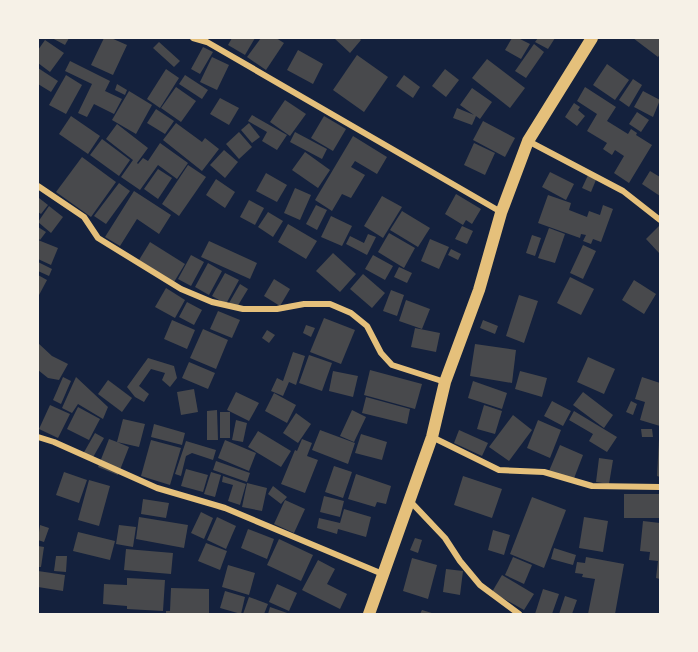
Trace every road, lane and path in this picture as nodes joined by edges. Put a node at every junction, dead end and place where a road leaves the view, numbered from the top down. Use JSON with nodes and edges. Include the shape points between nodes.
{"nodes":[{"id":1,"x":193,"y":38,"type":"edge"},
{"id":2,"x":592,"y":38,"type":"edge"},
{"id":3,"x":528,"y":141,"type":"junction"},
{"id":4,"x":38,"y":186,"type":"edge"},
{"id":5,"x":501,"y":213,"type":"junction"},
{"id":6,"x":660,"y":220,"type":"edge"},
{"id":7,"x":446,"y":382,"type":"junction"},
{"id":8,"x":38,"y":437,"type":"edge"},
{"id":9,"x":432,"y":437,"type":"junction"},
{"id":10,"x":660,"y":487,"type":"edge"},
{"id":11,"x":410,"y":501,"type":"junction"},
{"id":12,"x":385,"y":575,"type":"junction"},
{"id":13,"x":369,"y":615,"type":"edge"},
{"id":14,"x":519,"y":615,"type":"edge"}],
"edges":[{"from":1,"to":5,"type":"street","via":[[207,42]]},
{"from":2,"to":3,"type":"highway"},
{"from":3,"to":5,"type":"highway"},
{"from":3,"to":6,"type":"street","via":[[623,191]]},
{"from":4,"to":7,"type":"street","via":[[84,217],[98,238],[182,289],[212,302],[243,309],[330,304],[351,312],[367,326],[381,354],[392,365]]},
{"from":5,"to":7,"type":"highway"},
{"from":7,"to":9,"type":"highway"},
{"from":8,"to":12,"type":"street","via":[[158,488],[225,508]]},
{"from":9,"to":10,"type":"street","via":[[500,470],[544,472],[592,486]]},
{"from":9,"to":11,"type":"highway"},
{"from":11,"to":12,"type":"highway"},
{"from":11,"to":14,"type":"street","via":[[445,538],[480,585]]},
{"from":12,"to":13,"type":"highway"}]}
